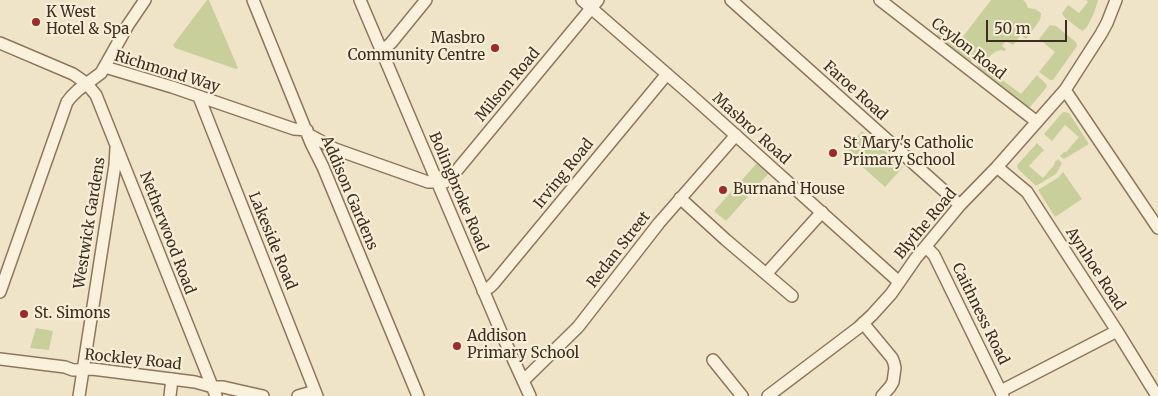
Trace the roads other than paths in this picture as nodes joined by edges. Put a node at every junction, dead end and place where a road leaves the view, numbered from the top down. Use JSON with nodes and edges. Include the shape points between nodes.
{"nodes":[{"id":1,"x":145,"y":0,"type":"edge"},
{"id":2,"x":254,"y":0,"type":"edge"},
{"id":3,"x":360,"y":0,"type":"edge"},
{"id":4,"x":426,"y":0,"type":"edge"},
{"id":5,"x":582,"y":0,"type":"edge"},
{"id":6,"x":731,"y":0,"type":"edge"},
{"id":7,"x":880,"y":0,"type":"edge"},
{"id":8,"x":1116,"y":0,"type":"edge"},
{"id":9,"x":594,"y":4,"type":"edge"},
{"id":10,"x":0,"y":43,"type":"edge"},
{"id":11,"x":382,"y":51,"type":"junction"},
{"id":12,"x":105,"y":66,"type":"junction"},
{"id":13,"x":667,"y":74,"type":"junction"},
{"id":14,"x":86,"y":84,"type":"junction"},
{"id":15,"x":1065,"y":90,"type":"junction"},
{"id":16,"x":199,"y":97,"type":"junction"},
{"id":17,"x":1037,"y":122,"type":"junction"},
{"id":18,"x":307,"y":132,"type":"junction"},
{"id":19,"x":736,"y":135,"type":"junction"},
{"id":20,"x":116,"y":144,"type":"junction"},
{"id":21,"x":335,"y":148,"type":"junction"},
{"id":22,"x":323,"y":167,"type":"junction"},
{"id":23,"x":997,"y":167,"type":"junction"},
{"id":24,"x":437,"y":182,"type":"junction"},
{"id":25,"x":680,"y":198,"type":"junction"},
{"id":26,"x":960,"y":205,"type":"junction"},
{"id":27,"x":822,"y":212,"type":"junction"},
{"id":28,"x":1158,"y":228,"type":"edge"},
{"id":29,"x":926,"y":247,"type":"junction"},
{"id":30,"x":766,"y":274,"type":"junction"},
{"id":31,"x":899,"y":282,"type":"junction"},
{"id":32,"x":483,"y":290,"type":"junction"},
{"id":33,"x":0,"y":292,"type":"edge"},
{"id":34,"x":792,"y":296,"type":"dead end"},
{"id":35,"x":863,"y":323,"type":"junction"},
{"id":36,"x":1118,"y":330,"type":"junction"},
{"id":37,"x":0,"y":358,"type":"edge"},
{"id":38,"x":713,"y":360,"type":"dead end"},
{"id":39,"x":83,"y":369,"type":"junction"},
{"id":40,"x":172,"y":379,"type":"junction"},
{"id":41,"x":522,"y":380,"type":"junction"},
{"id":42,"x":214,"y":392,"type":"edge"},
{"id":43,"x":316,"y":393,"type":"edge"},
{"id":44,"x":1002,"y":394,"type":"edge"},
{"id":45,"x":79,"y":396,"type":"edge"},
{"id":46,"x":170,"y":396,"type":"edge"},
{"id":47,"x":263,"y":396,"type":"edge"},
{"id":48,"x":298,"y":396,"type":"edge"},
{"id":49,"x":418,"y":396,"type":"edge"},
{"id":50,"x":530,"y":396,"type":"edge"},
{"id":51,"x":742,"y":396,"type":"edge"},
{"id":52,"x":768,"y":396,"type":"edge"},
{"id":53,"x":882,"y":396,"type":"edge"},
{"id":54,"x":1157,"y":396,"type":"edge"}],
"edges":[{"from":1,"to":12,"type":"street"},
{"from":2,"to":18,"type":"street","name":"Addison Gardens"},
{"from":3,"to":11,"type":"street","name":"Bolingbroke Road"},
{"from":4,"to":11,"type":"street"},
{"from":5,"to":9,"type":"street","name":"Masbro' Road"},
{"from":6,"to":26,"type":"street","name":"Faroe Road"},
{"from":7,"to":17,"type":"street","name":"Ceylon Road"},
{"from":8,"to":15,"type":"street","name":"Blythe Road","via":[[1101,34]]},
{"from":9,"to":13,"type":"street","name":"Masbro' Road"},
{"from":9,"to":24,"type":"street","name":"Milson Road","via":[[453,175],[444,182]]},
{"from":10,"to":14,"type":"street","via":[[72,74]]},
{"from":11,"to":24,"type":"street","name":"Bolingbroke Road"},
{"from":12,"to":14,"type":"street","name":"Richmond Way","via":[[97,78]]},
{"from":12,"to":16,"type":"street","name":"Richmond Way"},
{"from":13,"to":19,"type":"street","name":"Masbro' Road"},
{"from":13,"to":32,"type":"street","name":"Irving Road","via":[[494,284]]},
{"from":14,"to":20,"type":"street","name":"Netherwood Road","via":[[96,95]]},
{"from":14,"to":33,"type":"street","name":"Richmond Way","via":[[67,102]]},
{"from":15,"to":17,"type":"street","name":"Blythe Road"},
{"from":15,"to":28,"type":"street"},
{"from":16,"to":18,"type":"street","name":"Richmond Way"},
{"from":16,"to":43,"type":"street","name":"Lakeside Road"},
{"from":17,"to":23,"type":"street","name":"Blythe Road"},
{"from":18,"to":21,"type":"street","name":"Richmond Way"},
{"from":18,"to":22,"type":"street","name":"Addison Gardens"},
{"from":19,"to":25,"type":"street","name":"Redan Street"},
{"from":19,"to":27,"type":"street","name":"Masbro' Road"},
{"from":20,"to":39,"type":"street","name":"Westwick Gardens"},
{"from":20,"to":42,"type":"street","name":"Netherwood Road"},
{"from":21,"to":22,"type":"street","via":[[326,157]]},
{"from":21,"to":24,"type":"street","name":"Richmond Way","via":[[428,182]]},
{"from":22,"to":49,"type":"street","name":"Addison Gardens"},
{"from":23,"to":26,"type":"street","name":"Blythe Road"},
{"from":23,"to":36,"type":"street","name":"Aynhoe Road","via":[[1027,192]]},
{"from":24,"to":32,"type":"street","name":"Bolingbroke Road"},
{"from":25,"to":30,"type":"street"},
{"from":25,"to":41,"type":"street","name":"Redan Street","via":[[578,327]]},
{"from":26,"to":29,"type":"street","name":"Blythe Road"},
{"from":27,"to":30,"type":"street"},
{"from":27,"to":31,"type":"street","name":"Masbro' Road"},
{"from":29,"to":31,"type":"street","name":"Blythe Road"},
{"from":29,"to":44,"type":"street","name":"Caithness Road","via":[[934,255]]},
{"from":30,"to":34,"type":"street"},
{"from":31,"to":35,"type":"street","name":"Blythe Road"},
{"from":32,"to":41,"type":"street","name":"Bolingbroke Road"},
{"from":35,"to":52,"type":"street","name":"Blythe Road"},
{"from":35,"to":53,"type":"street","via":[[894,363],[893,382]]},
{"from":36,"to":44,"type":"street"},
{"from":36,"to":54,"type":"street","name":"Aynhoe Road"},
{"from":37,"to":39,"type":"street","name":"Rockley Road"},
{"from":38,"to":51,"type":"street"},
{"from":39,"to":40,"type":"street","name":"Rockley Road"},
{"from":39,"to":45,"type":"street","name":"Westwick Gardens"},
{"from":40,"to":42,"type":"street","name":"Rockley Road","via":[[195,382]]},
{"from":40,"to":46,"type":"street"},
{"from":41,"to":50,"type":"street","name":"Bolingbroke Road"},
{"from":42,"to":47,"type":"street","name":"Rockley Road","via":[[223,387]]},
{"from":43,"to":48,"type":"street"}]}
